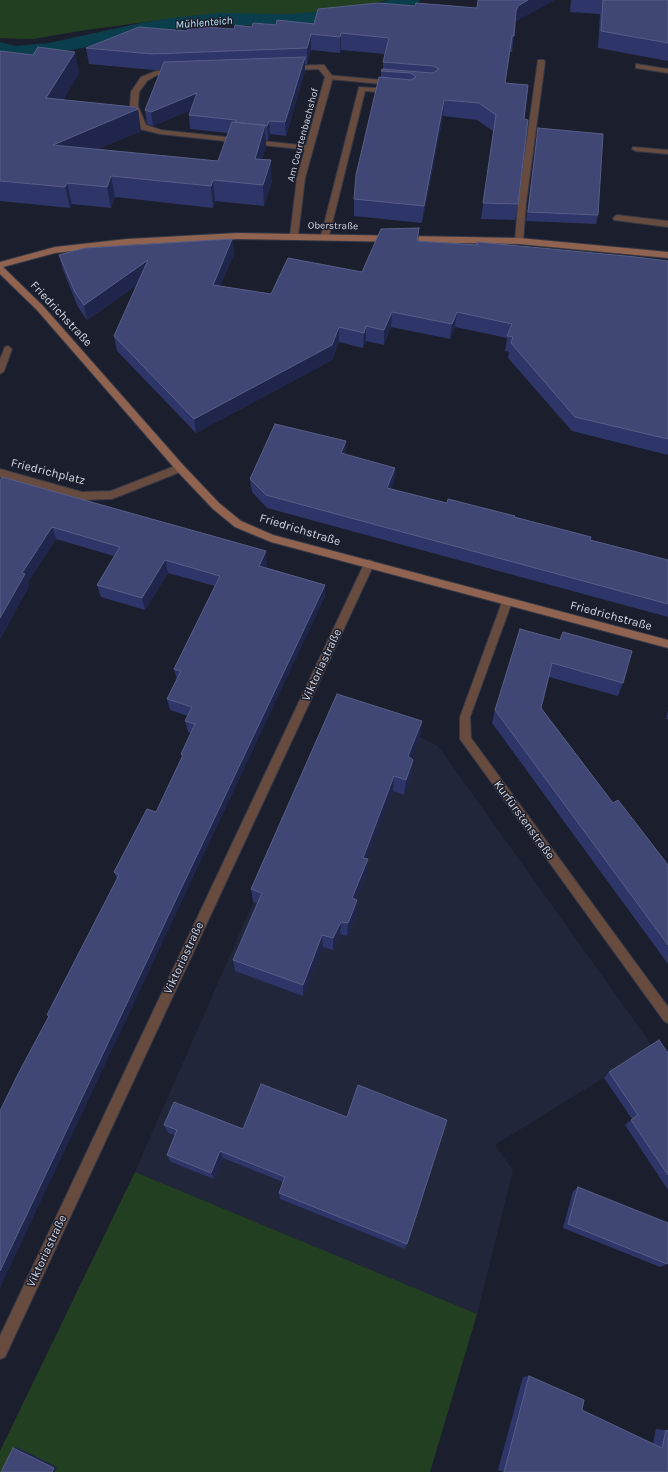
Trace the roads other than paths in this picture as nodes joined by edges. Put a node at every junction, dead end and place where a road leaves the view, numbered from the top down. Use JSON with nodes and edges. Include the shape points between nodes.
{"nodes":[{"id":1,"x":541,"y":62,"type":"dead end"},
{"id":2,"x":638,"y":66,"type":"dead end"},
{"id":3,"x":282,"y":68,"type":"edge"},
{"id":4,"x":187,"y":71,"type":"edge"},
{"id":5,"x":668,"y":71,"type":"edge"},
{"id":6,"x":329,"y":77,"type":"junction"},
{"id":7,"x":400,"y":84,"type":"edge"},
{"id":8,"x":396,"y":92,"type":"edge"},
{"id":9,"x":309,"y":148,"type":"junction"},
{"id":10,"x":636,"y":148,"type":"dead end"},
{"id":11,"x":668,"y":152,"type":"edge"},
{"id":12,"x":617,"y":218,"type":"dead end"},
{"id":13,"x":668,"y":224,"type":"edge"},
{"id":14,"x":294,"y":236,"type":"junction"},
{"id":15,"x":325,"y":236,"type":"junction"},
{"id":16,"x":519,"y":241,"type":"junction"},
{"id":17,"x":668,"y":255,"type":"edge"},
{"id":18,"x":0,"y":265,"type":"edge"},
{"id":19,"x":0,"y":269,"type":"edge"},
{"id":20,"x":8,"y":349,"type":"dead end"},
{"id":21,"x":0,"y":371,"type":"edge"},
{"id":22,"x":180,"y":468,"type":"junction"},
{"id":23,"x":0,"y":473,"type":"edge"},
{"id":24,"x":369,"y":564,"type":"junction"},
{"id":25,"x":507,"y":602,"type":"junction"},
{"id":26,"x":668,"y":644,"type":"edge"},
{"id":27,"x":668,"y":1017,"type":"edge"},
{"id":28,"x":0,"y":1352,"type":"edge"}],
"edges":[{"from":1,"to":16,"type":"street"},
{"from":2,"to":5,"type":"street"},
{"from":3,"to":6,"type":"street","name":"Am Courtenbachshof","via":[[321,67]]},
{"from":4,"to":9,"type":"street","via":[[156,73],[144,78],[135,92],[134,106],[143,127],[160,132]]},
{"from":6,"to":7,"type":"street"},
{"from":6,"to":9,"type":"street","name":"Am Courtenbachshof"},
{"from":8,"to":15,"type":"street","via":[[362,89]]},
{"from":9,"to":14,"type":"street","name":"Am Courtenbachshof","via":[[301,178]]},
{"from":10,"to":11,"type":"street"},
{"from":12,"to":13,"type":"street"},
{"from":14,"to":15,"type":"main road","name":"Oberstraße"},
{"from":14,"to":18,"type":"main road","name":"Oberstraße","via":[[238,236],[127,242],[55,250]]},
{"from":15,"to":16,"type":"main road","name":"Oberstraße"},
{"from":16,"to":17,"type":"main road","name":"Oberstraße"},
{"from":19,"to":22,"type":"main road","name":"Friedrichstraße","via":[[40,308]]},
{"from":20,"to":21,"type":"street"},
{"from":22,"to":23,"type":"street","name":"Friedrichplatz","via":[[112,495],[97,496],[82,496]]},
{"from":22,"to":24,"type":"main road","name":"Friedrichstraße","via":[[216,506],[238,524],[271,538]]},
{"from":24,"to":25,"type":"main road","name":"Friedrichstraße"},
{"from":24,"to":28,"type":"street","name":"Viktoriastraße"},
{"from":25,"to":26,"type":"main road","name":"Friedrichstraße"},
{"from":25,"to":27,"type":"street","name":"Kurfürstenstraße","via":[[465,717],[466,739]]}]}
